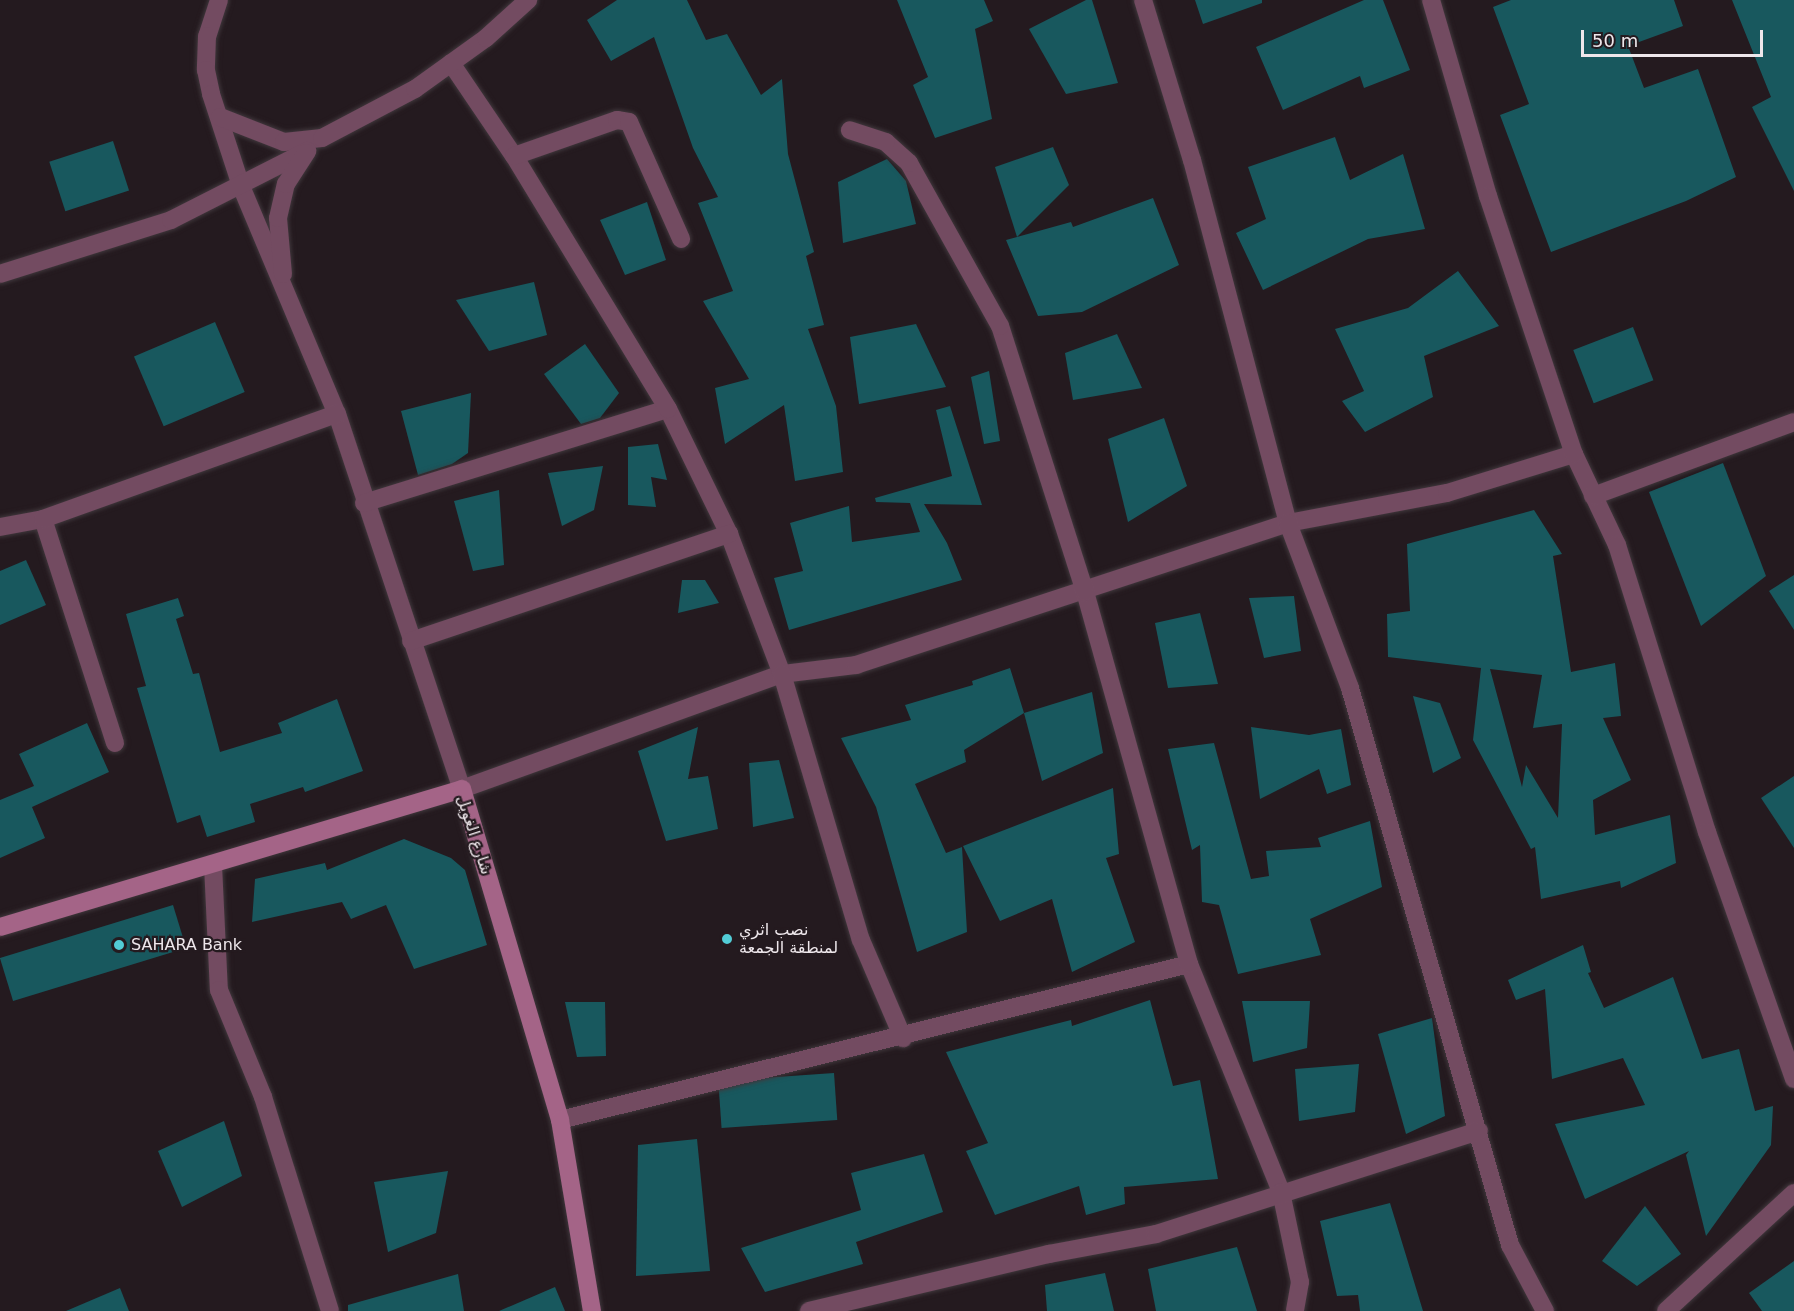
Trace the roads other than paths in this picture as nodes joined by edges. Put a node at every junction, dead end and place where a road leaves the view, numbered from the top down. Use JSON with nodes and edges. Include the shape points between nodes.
{"nodes":[{"id":1,"x":200,"y":0,"type":"edge"},
{"id":2,"x":219,"y":0,"type":"edge"},
{"id":3,"x":528,"y":0,"type":"edge"},
{"id":4,"x":1143,"y":0,"type":"edge"},
{"id":5,"x":1431,"y":0,"type":"edge"},
{"id":6,"x":210,"y":18,"type":"junction"},
{"id":7,"x":451,"y":63,"type":"junction"},
{"id":8,"x":220,"y":117,"type":"junction"},
{"id":9,"x":850,"y":130,"type":"dead end"},
{"id":10,"x":322,"y":138,"type":"junction"},
{"id":11,"x":307,"y":151,"type":"junction"},
{"id":12,"x":514,"y":156,"type":"junction"},
{"id":13,"x":241,"y":186,"type":"junction"},
{"id":14,"x":681,"y":239,"type":"dead end"},
{"id":15,"x":0,"y":274,"type":"edge"},
{"id":16,"x":283,"y":290,"type":"junction"},
{"id":17,"x":668,"y":409,"type":"junction"},
{"id":18,"x":337,"y":414,"type":"junction"},
{"id":19,"x":1794,"y":422,"type":"edge"},
{"id":20,"x":1574,"y":454,"type":"junction"},
{"id":21,"x":1593,"y":496,"type":"junction"},
{"id":22,"x":364,"y":503,"type":"junction"},
{"id":23,"x":43,"y":519,"type":"junction"},
{"id":24,"x":1288,"y":523,"type":"junction"},
{"id":25,"x":0,"y":527,"type":"edge"},
{"id":26,"x":729,"y":534,"type":"junction"},
{"id":27,"x":1085,"y":592,"type":"junction"},
{"id":28,"x":411,"y":641,"type":"junction"},
{"id":29,"x":782,"y":674,"type":"junction"},
{"id":30,"x":115,"y":743,"type":"dead end"},
{"id":31,"x":462,"y":789,"type":"junction"},
{"id":32,"x":213,"y":866,"type":"junction"},
{"id":33,"x":0,"y":927,"type":"edge"},
{"id":34,"x":1189,"y":964,"type":"junction"},
{"id":35,"x":903,"y":1038,"type":"junction"},
{"id":36,"x":1794,"y":1079,"type":"edge"},
{"id":37,"x":560,"y":1120,"type":"junction"},
{"id":38,"x":1479,"y":1131,"type":"junction"},
{"id":39,"x":1281,"y":1192,"type":"junction"},
{"id":40,"x":1794,"y":1193,"type":"edge"},
{"id":41,"x":330,"y":1311,"type":"edge"},
{"id":42,"x":592,"y":1311,"type":"edge"},
{"id":43,"x":809,"y":1311,"type":"edge"},
{"id":44,"x":1295,"y":1311,"type":"edge"},
{"id":45,"x":1545,"y":1311,"type":"edge"},
{"id":46,"x":1666,"y":1311,"type":"edge"}],
"edges":[{"from":1,"to":6,"type":"street"},
{"from":2,"to":6,"type":"street"},
{"from":3,"to":7,"type":"street"},
{"from":4,"to":24,"type":"street","via":[[1192,160]]},
{"from":5,"to":20,"type":"street","via":[[1488,196]]},
{"from":6,"to":8,"type":"street","via":[[206,70]]},
{"from":7,"to":10,"type":"street","via":[[415,89]]},
{"from":7,"to":12,"type":"street"},
{"from":8,"to":10,"type":"street","via":[[284,142]]},
{"from":8,"to":13,"type":"street"},
{"from":9,"to":27,"type":"street","via":[[886,142],[909,163],[1000,326]]},
{"from":10,"to":11,"type":"street"},
{"from":11,"to":13,"type":"street"},
{"from":11,"to":16,"type":"street","via":[[286,184],[278,218]]},
{"from":12,"to":14,"type":"street","via":[[617,120],[629,122]]},
{"from":12,"to":17,"type":"street"},
{"from":13,"to":15,"type":"street","via":[[171,220]]},
{"from":13,"to":16,"type":"street"},
{"from":16,"to":18,"type":"street"},
{"from":17,"to":22,"type":"street"},
{"from":17,"to":26,"type":"street"},
{"from":18,"to":22,"type":"street"},
{"from":18,"to":23,"type":"street"},
{"from":19,"to":21,"type":"street"},
{"from":20,"to":21,"type":"street"},
{"from":20,"to":24,"type":"street","via":[[1447,493]]},
{"from":21,"to":36,"type":"street","via":[[1617,545],[1707,832]]},
{"from":22,"to":28,"type":"street"},
{"from":23,"to":25,"type":"street"},
{"from":23,"to":30,"type":"street"},
{"from":24,"to":27,"type":"street"},
{"from":24,"to":38,"type":"street","via":[[1350,688]]},
{"from":26,"to":28,"type":"street"},
{"from":26,"to":29,"type":"street"},
{"from":27,"to":29,"type":"street","via":[[856,665]]},
{"from":27,"to":34,"type":"street"},
{"from":28,"to":31,"type":"street"},
{"from":29,"to":31,"type":"street"},
{"from":29,"to":35,"type":"street","via":[[861,940]]},
{"from":31,"to":32,"type":"street","name":"شارع الغويل"},
{"from":31,"to":37,"type":"street","name":"شارع الغويل"},
{"from":32,"to":33,"type":"street","name":"شارع الغويل"},
{"from":32,"to":41,"type":"street","via":[[219,990],[264,1097]]},
{"from":34,"to":35,"type":"street"},
{"from":34,"to":39,"type":"street"},
{"from":35,"to":37,"type":"street"},
{"from":37,"to":42,"type":"street","name":"شارع الغويل"},
{"from":38,"to":39,"type":"street"},
{"from":38,"to":45,"type":"street","via":[[1510,1245]]},
{"from":39,"to":43,"type":"street","via":[[1156,1234],[1050,1254]]},
{"from":39,"to":44,"type":"street","via":[[1300,1282]]},
{"from":40,"to":46,"type":"street"}]}
